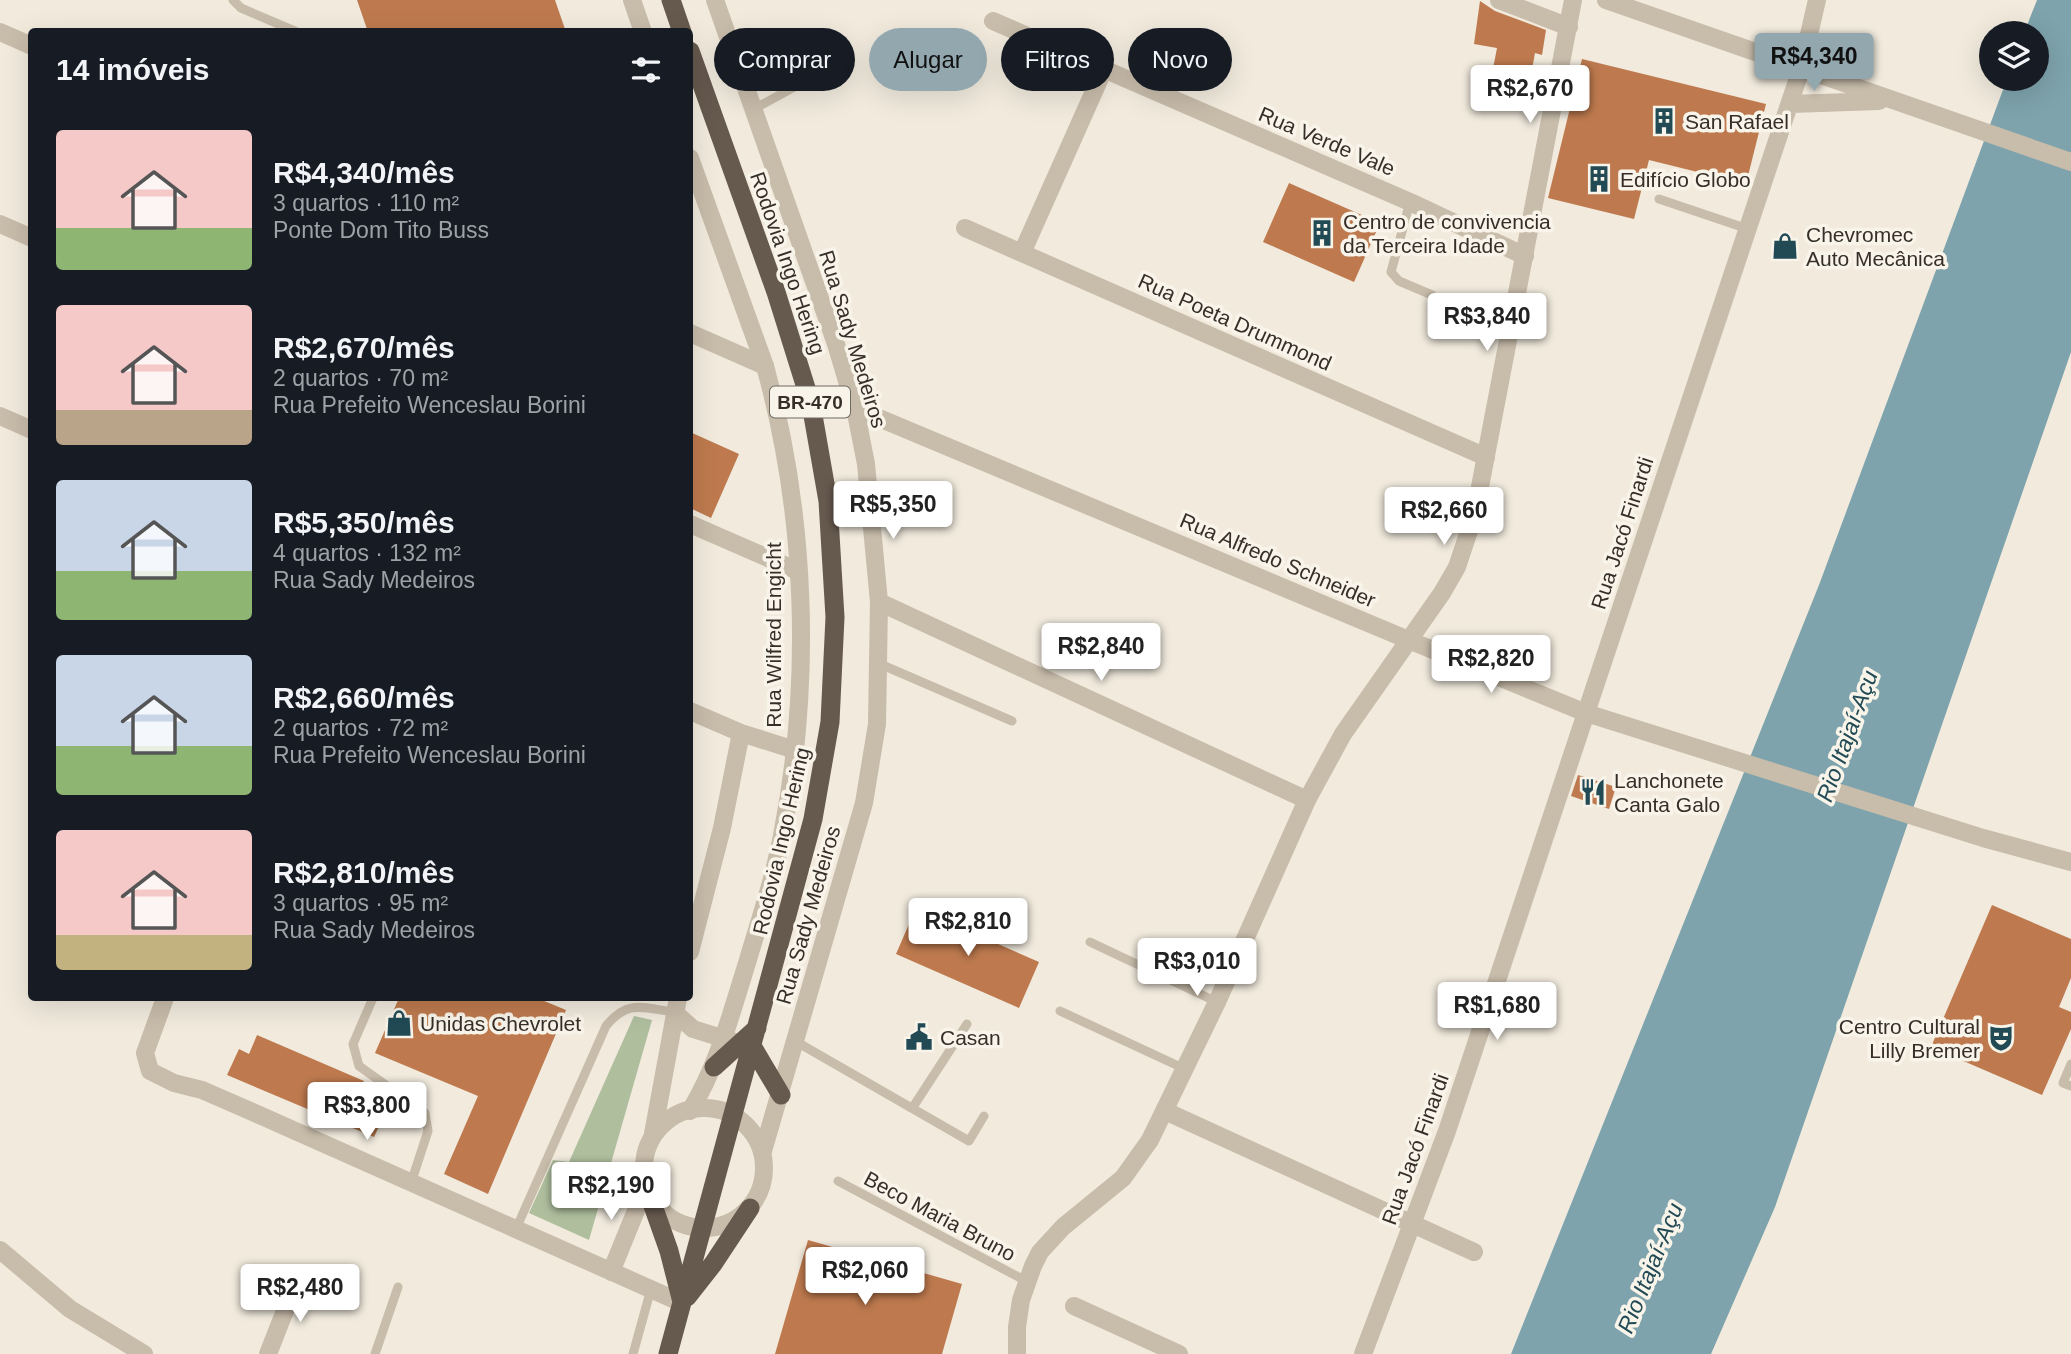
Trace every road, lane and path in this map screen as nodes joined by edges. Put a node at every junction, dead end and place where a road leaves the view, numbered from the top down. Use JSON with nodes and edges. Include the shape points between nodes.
{"nodes":[{"id":1,"x":233,"y":0,"type":"edge"},
{"id":2,"x":632,"y":0,"type":"edge"},
{"id":3,"x":671,"y":0,"type":"edge"},
{"id":4,"x":715,"y":0,"type":"edge"},
{"id":5,"x":1499,"y":0,"type":"edge"},
{"id":6,"x":1573,"y":0,"type":"edge"},
{"id":7,"x":1606,"y":0,"type":"edge"},
{"id":8,"x":1817,"y":0,"type":"edge"},
{"id":9,"x":993,"y":21,"type":"dead end"},
{"id":10,"x":1569,"y":27,"type":"junction"},
{"id":11,"x":288,"y":28,"type":"edge"},
{"id":12,"x":642,"y":28,"type":"edge"},
{"id":13,"x":681,"y":28,"type":"edge"},
{"id":14,"x":1009,"y":28,"type":"edge"},
{"id":15,"x":0,"y":32,"type":"edge"},
{"id":16,"x":28,"y":44,"type":"edge"},
{"id":17,"x":693,"y":59,"type":"edge"},
{"id":18,"x":1801,"y":69,"type":"junction"},
{"id":19,"x":1114,"y":73,"type":"edge"},
{"id":20,"x":787,"y":91,"type":"edge"},
{"id":21,"x":1094,"y":91,"type":"edge"},
{"id":22,"x":1893,"y":100,"type":"junction"},
{"id":23,"x":1790,"y":104,"type":"junction"},
{"id":24,"x":752,"y":110,"type":"junction"},
{"id":25,"x":2071,"y":162,"type":"edge"},
{"id":26,"x":693,"y":166,"type":"edge"},
{"id":27,"x":1659,"y":199,"type":"dead end"},
{"id":28,"x":1410,"y":202,"type":"junction"},
{"id":29,"x":0,"y":225,"type":"edge"},
{"id":30,"x":965,"y":228,"type":"dead end"},
{"id":31,"x":1748,"y":229,"type":"junction"},
{"id":32,"x":28,"y":236,"type":"edge"},
{"id":33,"x":1022,"y":253,"type":"junction"},
{"id":34,"x":1525,"y":256,"type":"junction"},
{"id":35,"x":1432,"y":295,"type":"dead end"},
{"id":36,"x":693,"y":334,"type":"edge"},
{"id":37,"x":765,"y":366,"type":"junction"},
{"id":38,"x":855,"y":408,"type":"junction"},
{"id":39,"x":0,"y":416,"type":"edge"},
{"id":40,"x":28,"y":428,"type":"edge"},
{"id":41,"x":1486,"y":457,"type":"junction"},
{"id":42,"x":693,"y":525,"type":"edge"},
{"id":43,"x":798,"y":571,"type":"junction"},
{"id":44,"x":879,"y":602,"type":"junction"},
{"id":45,"x":1411,"y":640,"type":"junction"},
{"id":46,"x":880,"y":664,"type":"junction"},
{"id":47,"x":693,"y":712,"type":"edge"},
{"id":48,"x":1586,"y":713,"type":"junction"},
{"id":49,"x":1012,"y":721,"type":"dead end"},
{"id":50,"x":741,"y":733,"type":"junction"},
{"id":51,"x":795,"y":750,"type":"junction"},
{"id":52,"x":1307,"y":800,"type":"junction"},
{"id":53,"x":2071,"y":862,"type":"edge"},
{"id":54,"x":693,"y":940,"type":"edge"},
{"id":55,"x":1090,"y":942,"type":"dead end"},
{"id":56,"x":164,"y":1001,"type":"edge"},
{"id":57,"x":372,"y":1001,"type":"edge"},
{"id":58,"x":1217,"y":1002,"type":"junction"},
{"id":59,"x":676,"y":1005,"type":"edge"},
{"id":60,"x":1060,"y":1012,"type":"dead end"},
{"id":61,"x":967,"y":1024,"type":"dead end"},
{"id":62,"x":744,"y":1039,"type":"junction"},
{"id":63,"x":795,"y":1041,"type":"junction"},
{"id":64,"x":2071,"y":1064,"type":"edge"},
{"id":65,"x":714,"y":1067,"type":"joint"},
{"id":66,"x":1185,"y":1069,"type":"junction"},
{"id":67,"x":2071,"y":1086,"type":"edge"},
{"id":68,"x":781,"y":1095,"type":"junction"},
{"id":69,"x":913,"y":1107,"type":"junction"},
{"id":70,"x":690,"y":1111,"type":"junction"},
{"id":71,"x":1165,"y":1111,"type":"junction"},
{"id":72,"x":734,"y":1114,"type":"junction"},
{"id":73,"x":984,"y":1116,"type":"dead end"},
{"id":74,"x":653,"y":1134,"type":"junction"},
{"id":75,"x":763,"y":1151,"type":"junction"},
{"id":76,"x":838,"y":1181,"type":"dead end"},
{"id":77,"x":411,"y":1182,"type":"junction"},
{"id":78,"x":646,"y":1186,"type":"junction"},
{"id":79,"x":750,"y":1208,"type":"junction"},
{"id":80,"x":1413,"y":1224,"type":"junction"},
{"id":81,"x":703,"y":1228,"type":"junction"},
{"id":82,"x":516,"y":1229,"type":"junction"},
{"id":83,"x":0,"y":1250,"type":"edge"},
{"id":84,"x":1474,"y":1252,"type":"dead end"},
{"id":85,"x":611,"y":1272,"type":"junction"},
{"id":86,"x":297,"y":1280,"type":"dead end"},
{"id":87,"x":1026,"y":1281,"type":"junction"},
{"id":88,"x":398,"y":1287,"type":"dead end"},
{"id":89,"x":651,"y":1289,"type":"junction"},
{"id":90,"x":682,"y":1303,"type":"junction"},
{"id":91,"x":1074,"y":1306,"type":"dead end"},
{"id":92,"x":144,"y":1354,"type":"edge"},
{"id":93,"x":268,"y":1354,"type":"edge"},
{"id":94,"x":375,"y":1354,"type":"edge"},
{"id":95,"x":633,"y":1354,"type":"edge"},
{"id":96,"x":668,"y":1354,"type":"edge"},
{"id":97,"x":1017,"y":1354,"type":"edge"},
{"id":98,"x":1180,"y":1354,"type":"edge"},
{"id":99,"x":1363,"y":1354,"type":"edge"}],
"edges":[{"from":1,"to":11,"type":"lane","via":[[241,8]]},
{"from":2,"to":12,"type":"street"},
{"from":3,"to":13,"type":"highway"},
{"from":4,"to":24,"type":"street","name":"Rua Sady Medeiros"},
{"from":5,"to":10,"type":"street"},
{"from":6,"to":10,"type":"street"},
{"from":7,"to":18,"type":"street"},
{"from":8,"to":18,"type":"street","name":"Rua Jacó Finardi"},
{"from":9,"to":14,"type":"street","name":"Rua Verde Vale"},
{"from":10,"to":34,"type":"street"},
{"from":15,"to":16,"type":"street"},
{"from":17,"to":62,"type":"highway","name":"Rodovia Ingo Hering","number":"BR-470","via":[[807,391],[821,450],[833,559],[834,670],[823,770],[802,865]]},
{"from":18,"to":22,"type":"street"},
{"from":18,"to":23,"type":"street","name":"Rua Jacó Finardi"},
{"from":19,"to":28,"type":"street","name":"Rua Verde Vale"},
{"from":20,"to":24,"type":"lane"},
{"from":21,"to":33,"type":"street"},
{"from":22,"to":23,"type":"street"},
{"from":22,"to":25,"type":"street"},
{"from":23,"to":31,"type":"street","name":"Rua Jacó Finardi"},
{"from":24,"to":38,"type":"street","name":"Rua Sady Medeiros"},
{"from":26,"to":37,"type":"street","name":"Rua Wilfred Engicht"},
{"from":27,"to":31,"type":"lane"},
{"from":28,"to":34,"type":"street","name":"Rua Verde Vale"},
{"from":28,"to":35,"type":"lane","via":[[1391,272],[1399,281]]},
{"from":29,"to":32,"type":"street"},
{"from":30,"to":33,"type":"street","name":"Rua Poeta Drummond"},
{"from":31,"to":48,"type":"street","name":"Rua Jacó Finardi"},
{"from":33,"to":41,"type":"street","name":"Rua Poeta Drummond"},
{"from":34,"to":41,"type":"street"},
{"from":36,"to":37,"type":"street"},
{"from":37,"to":43,"type":"street","name":"Rua Wilfred Engicht","via":[[792,491]]},
{"from":38,"to":44,"type":"street","name":"Rua Sady Medeiros","via":[[866,464]]},
{"from":38,"to":45,"type":"street","name":"Rua Alfredo Schneider"},
{"from":39,"to":40,"type":"street"},
{"from":41,"to":45,"type":"street","via":[[1475,513],[1457,567]]},
{"from":42,"to":43,"type":"street"},
{"from":43,"to":51,"type":"street","name":"Rua Wilfred Engicht"},
{"from":44,"to":46,"type":"street","name":"Rua Sady Medeiros"},
{"from":44,"to":52,"type":"street"},
{"from":45,"to":48,"type":"street","name":"Rua Alfredo Schneider"},
{"from":45,"to":52,"type":"street","via":[[1359,709]]},
{"from":46,"to":49,"type":"lane"},
{"from":46,"to":63,"type":"street","name":"Rua Sady Medeiros","via":[[877,724],[864,803]]},
{"from":47,"to":50,"type":"street"},
{"from":48,"to":53,"type":"street","name":"Rua Alfredo Schneider"},
{"from":48,"to":80,"type":"street","name":"Rua Jacó Finardi"},
{"from":50,"to":51,"type":"street"},
{"from":50,"to":54,"type":"street"},
{"from":51,"to":62,"type":"street","name":"Rua Wilfred Engicht"},
{"from":52,"to":58,"type":"street"},
{"from":55,"to":58,"type":"lane"},
{"from":56,"to":77,"type":"street","via":[[145,1053],[150,1071]]},
{"from":57,"to":77,"type":"lane","via":[[353,1044],[359,1066],[425,1113],[428,1131]]},
{"from":58,"to":66,"type":"street"},
{"from":59,"to":62,"type":"street","via":[[693,1029]]},
{"from":59,"to":74,"type":"street"},
{"from":59,"to":82,"type":"lane","via":[[630,1006],[618,1011],[606,1026]]},
{"from":60,"to":66,"type":"lane"},
{"from":61,"to":69,"type":"lane"},
{"from":62,"to":65,"type":"highway"},
{"from":62,"to":68,"type":"highway"},
{"from":62,"to":72,"type":"highway","name":"Rodovia Ingo Hering","number":"BR-470"},
{"from":63,"to":68,"type":"street","name":"Rua Sady Medeiros"},
{"from":63,"to":69,"type":"lane"},
{"from":64,"to":67,"type":"lane","via":[[2063,1083]]},
{"from":65,"to":70,"type":"street"},
{"from":66,"to":71,"type":"street"},
{"from":68,"to":75,"type":"street","name":"Rua Sady Medeiros"},
{"from":69,"to":73,"type":"lane","via":[[969,1141]]},
{"from":70,"to":72,"type":"street","via":[[715,1109]]},
{"from":70,"to":74,"type":"street"},
{"from":71,"to":80,"type":"street"},
{"from":71,"to":87,"type":"street","via":[[1123,1178],[1049,1241]]},
{"from":72,"to":75,"type":"street","via":[[752,1129]]},
{"from":72,"to":81,"type":"highway","name":"Rodovia Ingo Hering","number":"BR-470"},
{"from":74,"to":78,"type":"street","via":[[643,1159]]},
{"from":75,"to":79,"type":"street","name":"Rua Sady Medeiros","via":[[764,1181]]},
{"from":76,"to":87,"type":"lane","name":"Beco Maria Bruno"},
{"from":77,"to":82,"type":"street"},
{"from":78,"to":81,"type":"street","via":[[658,1208],[678,1223]]},
{"from":78,"to":85,"type":"street"},
{"from":78,"to":90,"type":"highway"},
{"from":79,"to":81,"type":"street","via":[[729,1223]]},
{"from":79,"to":90,"type":"highway"},
{"from":80,"to":84,"type":"street"},
{"from":80,"to":99,"type":"street","name":"Rua Jacó Finardi"},
{"from":81,"to":90,"type":"highway","name":"Rodovia Ingo Hering","number":"BR-470"},
{"from":82,"to":85,"type":"street"},
{"from":83,"to":92,"type":"street","via":[[70,1309]]},
{"from":85,"to":89,"type":"street"},
{"from":86,"to":93,"type":"street"},
{"from":87,"to":97,"type":"street"},
{"from":88,"to":94,"type":"lane"},
{"from":89,"to":90,"type":"street"},
{"from":89,"to":95,"type":"lane"},
{"from":90,"to":96,"type":"highway","name":"Rodovia Ingo Hering","number":"BR-470"},
{"from":91,"to":98,"type":"street"}]}
